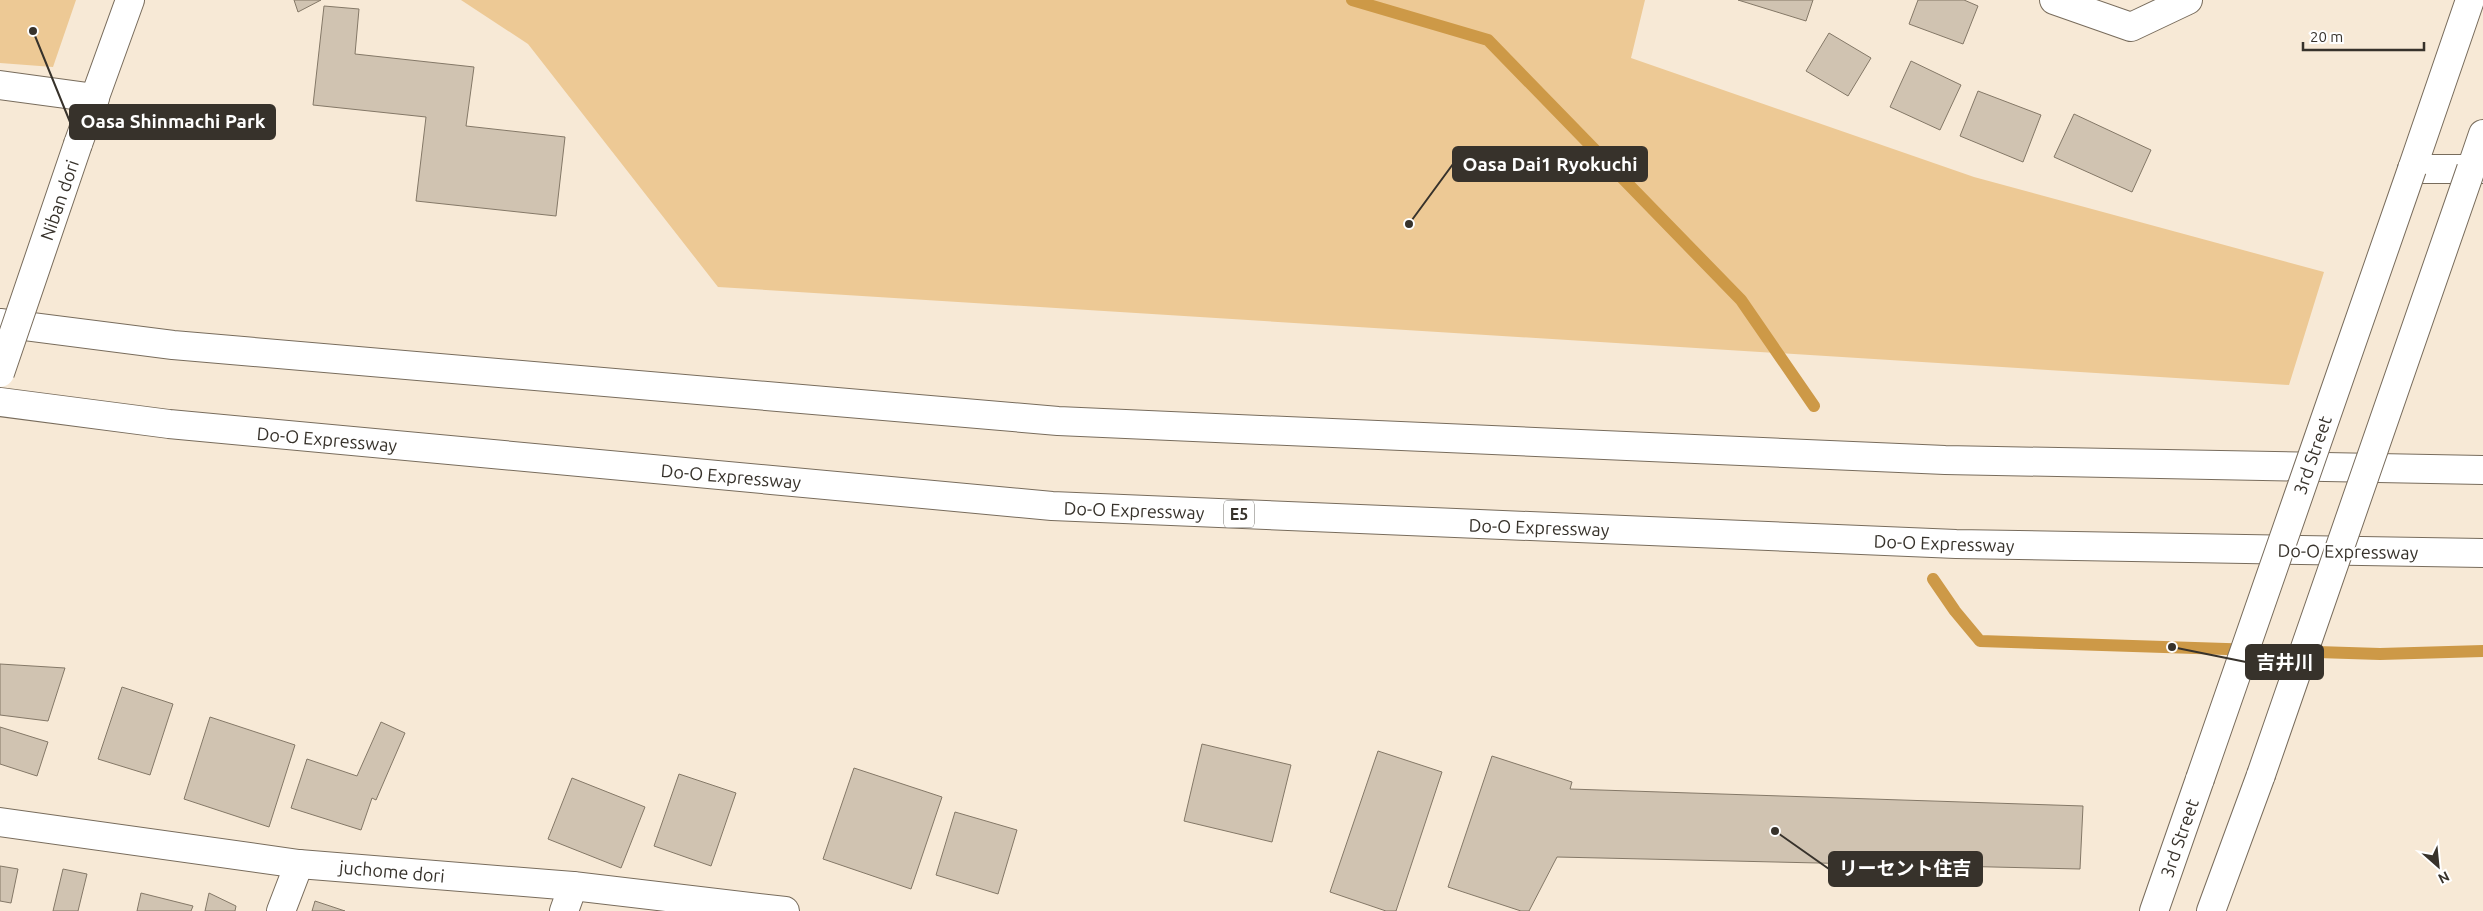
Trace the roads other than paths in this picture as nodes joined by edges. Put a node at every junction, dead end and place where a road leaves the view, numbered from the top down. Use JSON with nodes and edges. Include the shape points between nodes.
{"nodes":[{"id":1,"x":130,"y":0,"type":"edge"},
{"id":2,"x":2054,"y":0,"type":"edge"},
{"id":3,"x":2188,"y":0,"type":"edge"},
{"id":4,"x":2470,"y":0,"type":"edge"},
{"id":5,"x":0,"y":85,"type":"edge"},
{"id":6,"x":95,"y":98,"type":"junction"},
{"id":7,"x":2483,"y":134,"type":"edge"},
{"id":8,"x":2412,"y":169,"type":"junction"},
{"id":9,"x":2477,"y":169,"type":"edge"},
{"id":10,"x":0,"y":323,"type":"edge"},
{"id":11,"x":0,"y":373,"type":"edge"},
{"id":12,"x":0,"y":402,"type":"edge"},
{"id":13,"x":2483,"y":470,"type":"edge"},
{"id":14,"x":2483,"y":553,"type":"edge"},
{"id":15,"x":0,"y":822,"type":"edge"},
{"id":16,"x":299,"y":864,"type":"junction"},
{"id":17,"x":573,"y":886,"type":"junction"},
{"id":18,"x":281,"y":911,"type":"edge"},
{"id":19,"x":564,"y":911,"type":"edge"},
{"id":20,"x":785,"y":911,"type":"edge"},
{"id":21,"x":2154,"y":911,"type":"edge"},
{"id":22,"x":2212,"y":911,"type":"edge"}],
"edges":[{"from":1,"to":6,"type":"main road","name":"Niban dori"},
{"from":2,"to":3,"type":"main road","via":[[2131,27]]},
{"from":4,"to":8,"type":"main road","name":"3rd Street"},
{"from":5,"to":6,"type":"main road"},
{"from":6,"to":11,"type":"main road","name":"Niban dori","bridge":true},
{"from":7,"to":9,"type":"main road"},
{"from":8,"to":9,"type":"main road"},
{"from":8,"to":21,"type":"main road","name":"3rd Street","bridge":true},
{"from":9,"to":22,"type":"main road","bridge":true},
{"from":10,"to":13,"type":"main road","via":[[173,345],[1058,421],[1945,460]]},
{"from":12,"to":14,"type":"main road","name":"Do-O Expressway","number":"E5","via":[[169,424],[1052,506],[1956,544]]},
{"from":15,"to":16,"type":"main road","name":"juchome dori"},
{"from":16,"to":17,"type":"main road","name":"juchome dori"},
{"from":16,"to":18,"type":"main road"},
{"from":17,"to":19,"type":"main road"},
{"from":17,"to":20,"type":"main road","name":"juchome dori"}]}
